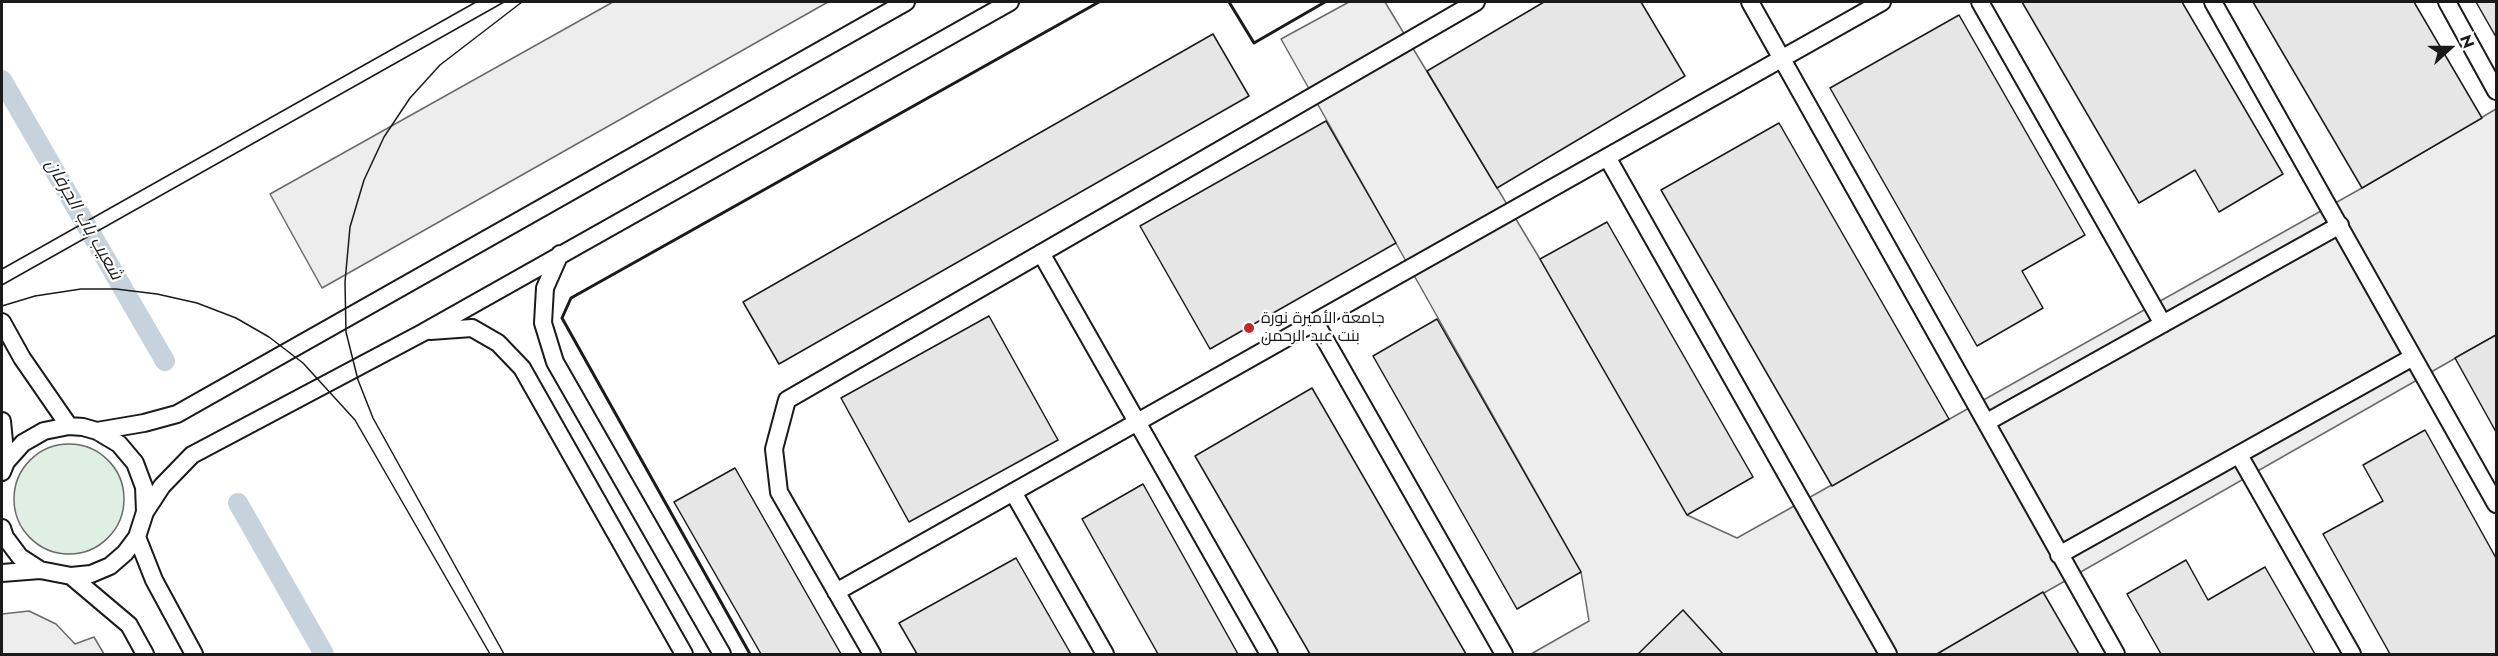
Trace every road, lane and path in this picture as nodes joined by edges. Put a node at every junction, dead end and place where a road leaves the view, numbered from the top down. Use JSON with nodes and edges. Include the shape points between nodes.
{"nodes":[{"id":1,"x":906,"y":2,"type":"edge"},
{"id":2,"x":1010,"y":2,"type":"edge"},
{"id":3,"x":1476,"y":2,"type":"edge"},
{"id":4,"x":1750,"y":2,"type":"edge"},
{"id":5,"x":1882,"y":2,"type":"edge"},
{"id":6,"x":1980,"y":2,"type":"edge"},
{"id":7,"x":2213,"y":2,"type":"edge"},
{"id":8,"x":2447,"y":2,"type":"edge"},
{"id":9,"x":1782,"y":58,"type":"junction"},
{"id":10,"x":2496,"y":91,"type":"edge"},
{"id":11,"x":1607,"y":157,"type":"junction"},
{"id":12,"x":2340,"y":225,"type":"junction"},
{"id":13,"x":1041,"y":253,"type":"junction"},
{"id":14,"x":560,"y":254,"type":"junction"},
{"id":15,"x":2,"y":322,"type":"edge"},
{"id":16,"x":1315,"y":322,"type":"junction"},
{"id":17,"x":2163,"y":324,"type":"junction"},
{"id":18,"x":424,"y":332,"type":"junction"},
{"id":19,"x":2413,"y":357,"type":"junction"},
{"id":20,"x":2,"y":421,"type":"edge"},
{"id":21,"x":1137,"y":422,"type":"junction"},
{"id":22,"x":1987,"y":422,"type":"junction"},
{"id":23,"x":69,"y":426,"type":"junction"},
{"id":24,"x":97,"y":431,"type":"junction"},
{"id":25,"x":2239,"y":455,"type":"junction"},
{"id":26,"x":4,"y":467,"type":"edge"},
{"id":27,"x":1013,"y":492,"type":"junction"},
{"id":28,"x":2496,"y":504,"type":"edge"},
{"id":29,"x":145,"y":512,"type":"junction"},
{"id":30,"x":2,"y":528,"type":"edge"},
{"id":31,"x":137,"y":537,"type":"junction"},
{"id":32,"x":2059,"y":555,"type":"junction"},
{"id":33,"x":40,"y":570,"type":"junction"},
{"id":34,"x":2,"y":573,"type":"edge"},
{"id":35,"x":71,"y":576,"type":"junction"},
{"id":36,"x":836,"y":592,"type":"junction"},
{"id":37,"x":145,"y":654,"type":"edge"},
{"id":38,"x":194,"y":654,"type":"edge"},
{"id":39,"x":684,"y":654,"type":"edge"},
{"id":40,"x":722,"y":654,"type":"edge"},
{"id":41,"x":872,"y":654,"type":"edge"},
{"id":42,"x":1106,"y":654,"type":"edge"},
{"id":43,"x":1269,"y":654,"type":"edge"},
{"id":44,"x":1504,"y":654,"type":"edge"},
{"id":45,"x":1888,"y":654,"type":"edge"},
{"id":46,"x":2116,"y":654,"type":"edge"},
{"id":47,"x":2352,"y":654,"type":"edge"}],
"edges":[{"from":1,"to":24,"type":"street","via":[[177,414]]},
{"from":2,"to":14,"type":"street"},
{"from":3,"to":13,"type":"street"},
{"from":4,"to":9,"type":"street"},
{"from":5,"to":9,"type":"street"},
{"from":6,"to":17,"type":"street"},
{"from":7,"to":12,"type":"street"},
{"from":8,"to":10,"type":"street"},
{"from":9,"to":11,"type":"street"},
{"from":9,"to":22,"type":"street"},
{"from":11,"to":16,"type":"street"},
{"from":11,"to":45,"type":"street"},
{"from":12,"to":17,"type":"street"},
{"from":12,"to":19,"type":"street"},
{"from":13,"to":21,"type":"street"},
{"from":13,"to":36,"type":"street","via":[[787,400],[774,449],[779,492]]},
{"from":14,"to":18,"type":"street"},
{"from":14,"to":40,"type":"street","via":[[545,288],[543,322],[555,362]]},
{"from":15,"to":23,"type":"street"},
{"from":16,"to":21,"type":"street"},
{"from":16,"to":44,"type":"street"},
{"from":17,"to":22,"type":"street"},
{"from":18,"to":29,"type":"street","via":[[192,455],[162,486]]},
{"from":18,"to":39,"type":"street","via":[[472,328],[498,343],[522,368]]},
{"from":19,"to":25,"type":"street"},
{"from":19,"to":28,"type":"street"},
{"from":20,"to":26,"type":"street"},
{"from":21,"to":27,"type":"street"},
{"from":21,"to":43,"type":"street"},
{"from":22,"to":32,"type":"street"},
{"from":23,"to":24,"type":"street"},
{"from":23,"to":26,"type":"street","via":[[44,430],[23,443]]},
{"from":24,"to":29,"type":"street","via":[[119,444],[135,463],[144,487]]},
{"from":25,"to":32,"type":"street"},
{"from":25,"to":47,"type":"street"},
{"from":27,"to":36,"type":"street"},
{"from":27,"to":42,"type":"street"},
{"from":29,"to":31,"type":"street"},
{"from":30,"to":33,"type":"street","via":[[20,557]]},
{"from":31,"to":35,"type":"street","via":[[110,566],[91,574]]},
{"from":31,"to":38,"type":"street","via":[[154,580]]},
{"from":32,"to":46,"type":"street"},
{"from":33,"to":34,"type":"street"},
{"from":33,"to":35,"type":"street"},
{"from":35,"to":37,"type":"street","via":[[129,625]]},
{"from":36,"to":41,"type":"street"}]}
